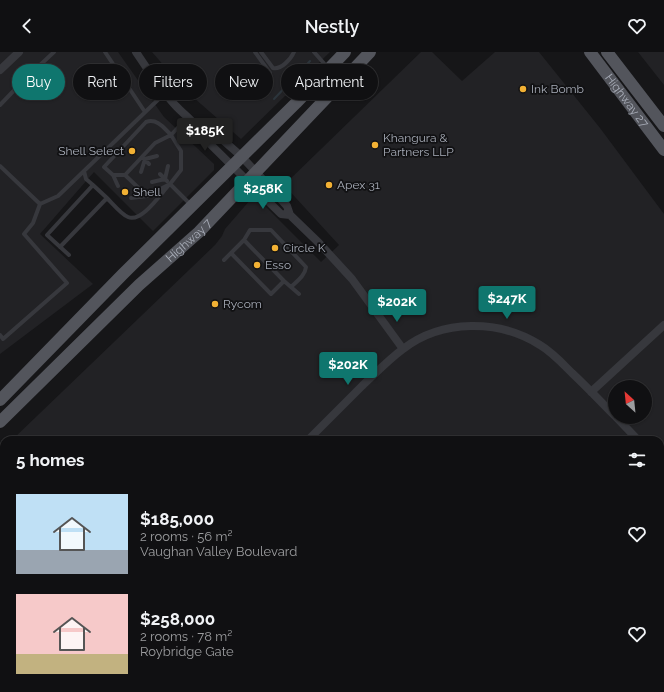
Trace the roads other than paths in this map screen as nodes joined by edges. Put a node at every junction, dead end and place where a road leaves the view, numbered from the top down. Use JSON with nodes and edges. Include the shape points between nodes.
{"nodes":[{"id":1,"x":19,"y":52,"type":"edge"},
{"id":2,"x":54,"y":52,"type":"edge"},
{"id":3,"x":105,"y":52,"type":"edge"},
{"id":4,"x":137,"y":52,"type":"edge"},
{"id":5,"x":255,"y":52,"type":"edge"},
{"id":6,"x":261,"y":52,"type":"edge"},
{"id":7,"x":294,"y":52,"type":"edge"},
{"id":8,"x":314,"y":52,"type":"edge"},
{"id":9,"x":344,"y":52,"type":"edge"},
{"id":10,"x":370,"y":52,"type":"edge"},
{"id":11,"x":590,"y":52,"type":"edge"},
{"id":12,"x":607,"y":52,"type":"edge"},
{"id":13,"x":145,"y":64,"type":"edge"},
{"id":14,"x":263,"y":64,"type":"edge"},
{"id":15,"x":325,"y":64,"type":"edge"},
{"id":16,"x":333,"y":64,"type":"edge"},
{"id":17,"x":0,"y":70,"type":"edge"},
{"id":18,"x":158,"y":100,"type":"edge"},
{"id":19,"x":171,"y":100,"type":"edge"},
{"id":20,"x":299,"y":100,"type":"edge"},
{"id":21,"x":0,"y":105,"type":"edge"},
{"id":22,"x":145,"y":112,"type":"junction"},
{"id":23,"x":188,"y":117,"type":"junction"},
{"id":24,"x":197,"y":126,"type":"junction"},
{"id":25,"x":664,"y":126,"type":"edge"},
{"id":26,"x":171,"y":135,"type":"junction"},
{"id":27,"x":664,"y":150,"type":"edge"},
{"id":28,"x":157,"y":156,"type":"dead end"},
{"id":29,"x":144,"y":158,"type":"junction"},
{"id":30,"x":237,"y":161,"type":"junction"},
{"id":31,"x":149,"y":164,"type":"dead end"},
{"id":32,"x":0,"y":166,"type":"edge"},
{"id":33,"x":168,"y":166,"type":"dead end"},
{"id":34,"x":84,"y":171,"type":"junction"},
{"id":35,"x":141,"y":172,"type":"dead end"},
{"id":36,"x":256,"y":172,"type":"junction"},
{"id":37,"x":160,"y":174,"type":"dead end"},
{"id":38,"x":113,"y":175,"type":"junction"},
{"id":39,"x":126,"y":175,"type":"junction"},
{"id":40,"x":165,"y":179,"type":"junction"},
{"id":41,"x":248,"y":181,"type":"junction"},
{"id":42,"x":152,"y":182,"type":"dead end"},
{"id":43,"x":170,"y":184,"type":"junction"},
{"id":44,"x":93,"y":185,"type":"junction"},
{"id":45,"x":118,"y":186,"type":"dead end"},
{"id":46,"x":146,"y":196,"type":"junction"},
{"id":47,"x":107,"y":198,"type":"junction"},
{"id":48,"x":132,"y":198,"type":"dead end"},
{"id":49,"x":40,"y":204,"type":"junction"},
{"id":50,"x":192,"y":206,"type":"junction"},
{"id":51,"x":290,"y":215,"type":"junction"},
{"id":52,"x":244,"y":240,"type":"junction"},
{"id":53,"x":60,"y":247,"type":"junction"},
{"id":54,"x":253,"y":249,"type":"junction"},
{"id":55,"x":231,"y":253,"type":"junction"},
{"id":56,"x":249,"y":253,"type":"dead end"},
{"id":57,"x":69,"y":255,"type":"dead end"},
{"id":58,"x":259,"y":256,"type":"junction"},
{"id":59,"x":244,"y":258,"type":"dead end"},
{"id":60,"x":255,"y":259,"type":"dead end"},
{"id":61,"x":224,"y":260,"type":"dead end"},
{"id":62,"x":240,"y":262,"type":"junction"},
{"id":63,"x":265,"y":262,"type":"junction"},
{"id":64,"x":250,"y":265,"type":"dead end"},
{"id":65,"x":261,"y":266,"type":"dead end"},
{"id":66,"x":246,"y":268,"type":"junction"},
{"id":67,"x":272,"y":268,"type":"junction"},
{"id":68,"x":267,"y":272,"type":"dead end"},
{"id":69,"x":284,"y":281,"type":"junction"},
{"id":70,"x":291,"y":287,"type":"junction"},
{"id":71,"x":299,"y":294,"type":"dead end"},
{"id":72,"x":664,"y":325,"type":"edge"},
{"id":73,"x":0,"y":335,"type":"edge"},
{"id":74,"x":403,"y":349,"type":"junction"},
{"id":75,"x":591,"y":392,"type":"junction"},
{"id":76,"x":0,"y":400,"type":"edge"},
{"id":77,"x":608,"y":410,"type":"edge"},
{"id":78,"x":0,"y":422,"type":"edge"},
{"id":79,"x":622,"y":424,"type":"edge"},
{"id":80,"x":312,"y":436,"type":"edge"},
{"id":81,"x":634,"y":436,"type":"edge"}],
"edges":[{"from":1,"to":17,"type":"street"},
{"from":2,"to":21,"type":"lane"},
{"from":3,"to":22,"type":"lane"},
{"from":4,"to":13,"type":"street"},
{"from":5,"to":14,"type":"lane"},
{"from":6,"to":7,"type":"lane","via":[[276,69]]},
{"from":8,"to":15,"type":"lane"},
{"from":9,"to":16,"type":"main road","name":"Highway 7"},
{"from":10,"to":36,"type":"main road","name":"Highway 7"},
{"from":11,"to":27,"type":"main road","name":"Highway 27"},
{"from":12,"to":25,"type":"main road","name":"Highway 27"},
{"from":18,"to":22,"type":"lane"},
{"from":19,"to":23,"type":"street"},
{"from":20,"to":30,"type":"main road","name":"Highway 7"},
{"from":22,"to":34,"type":"lane"},
{"from":23,"to":24,"type":"street"},
{"from":23,"to":26,"type":"lane"},
{"from":24,"to":30,"type":"street","via":[[201,135]]},
{"from":24,"to":30,"type":"street","via":[[208,127]]},
{"from":26,"to":29,"type":"lane","via":[[155,143]]},
{"from":26,"to":38,"type":"lane","via":[[156,121],[146,122],[104,167]]},
{"from":26,"to":43,"type":"lane","via":[[180,151],[181,170]]},
{"from":28,"to":29,"type":"lane"},
{"from":29,"to":31,"type":"lane"},
{"from":29,"to":35,"type":"lane"},
{"from":29,"to":39,"type":"lane"},
{"from":30,"to":36,"type":"street"},
{"from":30,"to":41,"type":"street"},
{"from":30,"to":50,"type":"main road","name":"Highway 7"},
{"from":32,"to":49,"type":"lane"},
{"from":33,"to":40,"type":"lane"},
{"from":34,"to":44,"type":"lane","via":[[86,179]]},
{"from":34,"to":49,"type":"lane","via":[[58,196]]},
{"from":36,"to":41,"type":"main road","name":"Highway 7"},
{"from":36,"to":51,"type":"street","via":[[287,206]]},
{"from":37,"to":40,"type":"lane"},
{"from":38,"to":39,"type":"lane"},
{"from":38,"to":45,"type":"lane"},
{"from":39,"to":46,"type":"lane"},
{"from":40,"to":42,"type":"lane"},
{"from":40,"to":43,"type":"lane"},
{"from":41,"to":51,"type":"street","via":[[281,214]]},
{"from":41,"to":78,"type":"main road","name":"Highway 7","via":[[199,232],[139,285]]},
{"from":43,"to":46,"type":"lane"},
{"from":43,"to":47,"type":"lane","via":[[137,218],[125,215]]},
{"from":43,"to":50,"type":"lane"},
{"from":44,"to":47,"type":"lane"},
{"from":44,"to":53,"type":"lane","via":[[46,234]]},
{"from":46,"to":48,"type":"lane"},
{"from":47,"to":53,"type":"lane"},
{"from":49,"to":73,"type":"lane","via":[[24,234],[67,283],[3,338]]},
{"from":50,"to":76,"type":"main road","name":"Highway 7"},
{"from":51,"to":74,"type":"street","via":[[352,279]]},
{"from":52,"to":54,"type":"lane"},
{"from":52,"to":55,"type":"lane"},
{"from":52,"to":70,"type":"lane","via":[[250,230],[271,230],[306,268],[303,276]]},
{"from":53,"to":57,"type":"lane"},
{"from":54,"to":56,"type":"lane"},
{"from":54,"to":58,"type":"lane"},
{"from":55,"to":61,"type":"lane"},
{"from":55,"to":62,"type":"lane"},
{"from":58,"to":60,"type":"lane"},
{"from":58,"to":63,"type":"lane"},
{"from":59,"to":62,"type":"lane"},
{"from":62,"to":66,"type":"lane"},
{"from":63,"to":65,"type":"lane"},
{"from":63,"to":67,"type":"lane"},
{"from":64,"to":66,"type":"lane"},
{"from":66,"to":69,"type":"lane","via":[[260,279],[271,294]]},
{"from":67,"to":68,"type":"lane"},
{"from":67,"to":69,"type":"lane"},
{"from":69,"to":70,"type":"lane"},
{"from":70,"to":71,"type":"lane"},
{"from":72,"to":75,"type":"street"},
{"from":74,"to":75,"type":"street","via":[[438,331],[458,326],[485,326],[507,330],[542,346]]},
{"from":74,"to":80,"type":"street"},
{"from":75,"to":77,"type":"street"},
{"from":79,"to":81,"type":"street"}]}
